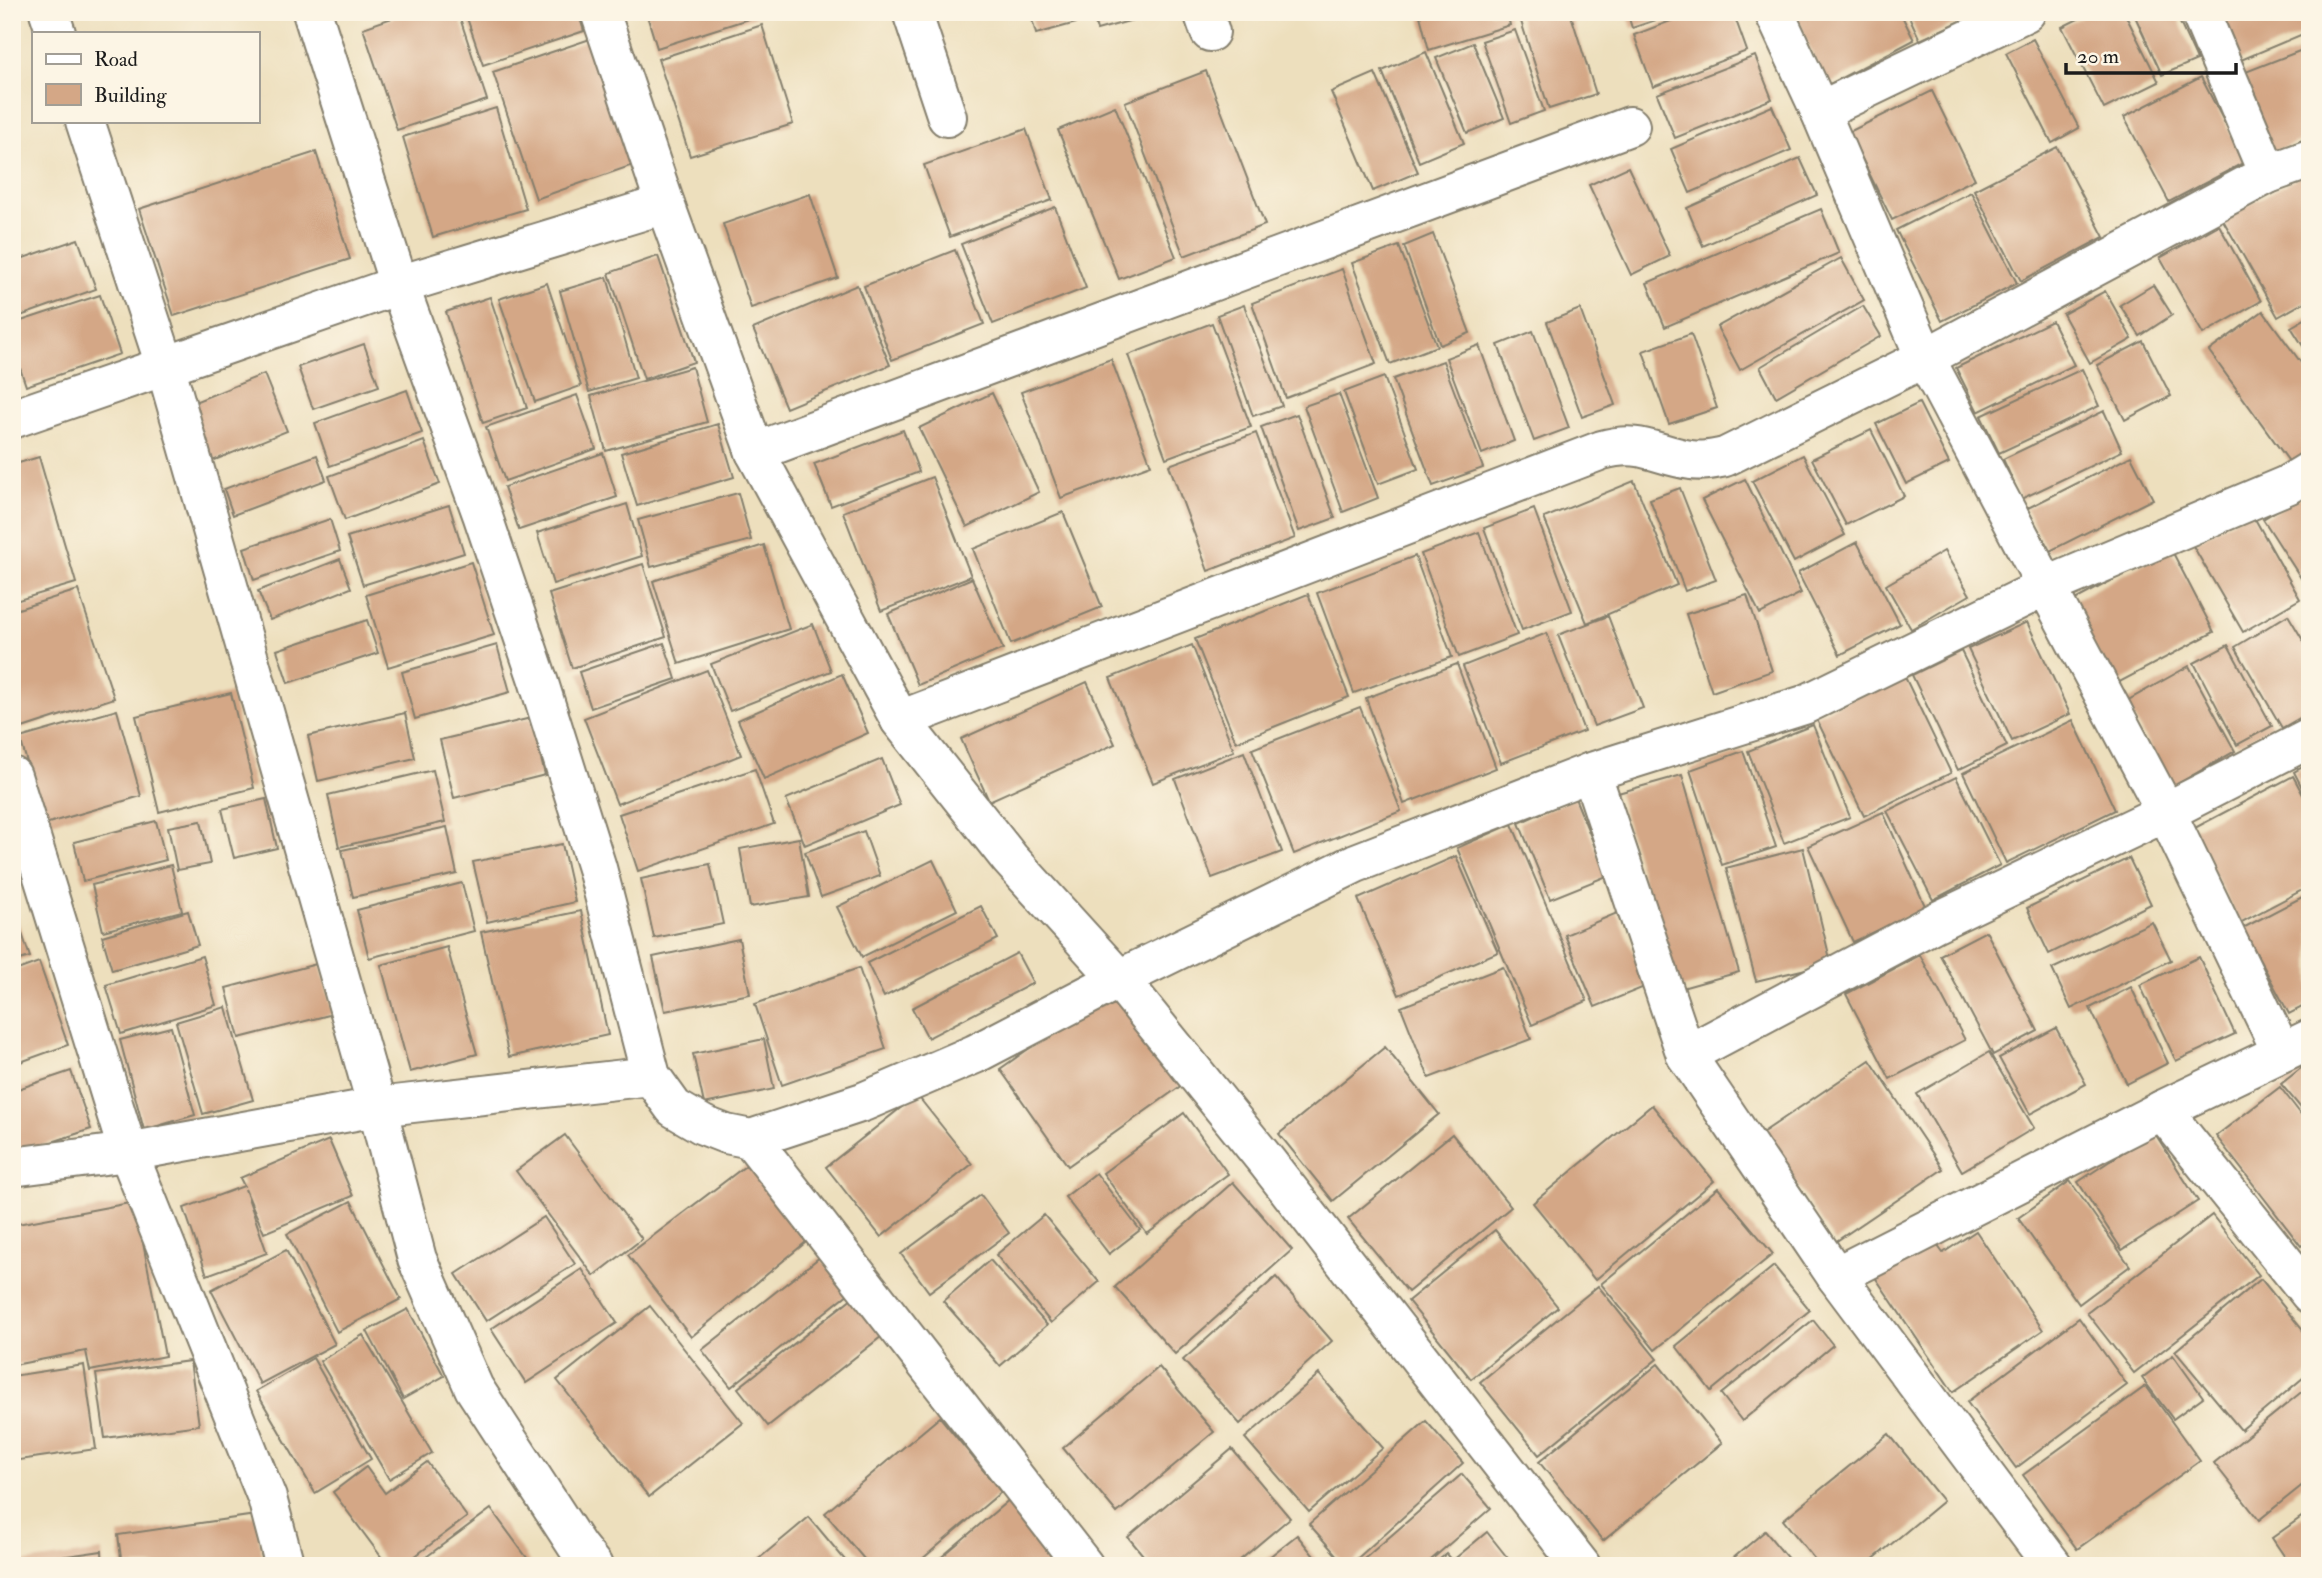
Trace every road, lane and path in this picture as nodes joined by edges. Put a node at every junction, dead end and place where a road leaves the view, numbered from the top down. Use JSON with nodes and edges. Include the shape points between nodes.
{"nodes":[{"id":1,"x":49,"y":12,"type":"edge"},
{"id":2,"x":312,"y":12,"type":"edge"},
{"id":3,"x":600,"y":12,"type":"edge"},
{"id":4,"x":912,"y":12,"type":"edge"},
{"id":5,"x":1774,"y":12,"type":"edge"},
{"id":6,"x":2026,"y":12,"type":"edge"},
{"id":7,"x":2200,"y":12,"type":"edge"},
{"id":8,"x":56,"y":32,"type":"edge"},
{"id":9,"x":1820,"y":111,"type":"junction"},
{"id":10,"x":947,"y":117,"type":"dead end"},
{"id":11,"x":85,"y":122,"type":"edge"},
{"id":12,"x":1630,"y":126,"type":"dead end"},
{"id":13,"x":2310,"y":159,"type":"edge"},
{"id":14,"x":2268,"y":174,"type":"junction"},
{"id":15,"x":665,"y":204,"type":"junction"},
{"id":16,"x":399,"y":285,"type":"junction"},
{"id":17,"x":1925,"y":358,"type":"junction"},
{"id":18,"x":165,"y":365,"type":"junction"},
{"id":19,"x":12,"y":419,"type":"edge"},
{"id":20,"x":755,"y":452,"type":"junction"},
{"id":21,"x":2310,"y":471,"type":"edge"},
{"id":22,"x":2045,"y":587,"type":"junction"},
{"id":23,"x":900,"y":720,"type":"junction"},
{"id":24,"x":2310,"y":738,"type":"edge"},
{"id":25,"x":1591,"y":772,"type":"junction"},
{"id":26,"x":14,"y":784,"type":"edge"},
{"id":27,"x":2166,"y":812,"type":"junction"},
{"id":28,"x":1119,"y":979,"type":"junction"},
{"id":29,"x":2296,"y":1045,"type":"edge"},
{"id":30,"x":1686,"y":1055,"type":"junction"},
{"id":31,"x":652,"y":1076,"type":"junction"},
{"id":32,"x":377,"y":1107,"type":"junction"},
{"id":33,"x":2162,"y":1110,"type":"junction"},
{"id":34,"x":751,"y":1139,"type":"junction"},
{"id":35,"x":128,"y":1152,"type":"junction"},
{"id":36,"x":12,"y":1167,"type":"edge"},
{"id":37,"x":1836,"y":1276,"type":"junction"},
{"id":38,"x":2310,"y":1294,"type":"edge"},
{"id":39,"x":285,"y":1566,"type":"edge"},
{"id":40,"x":593,"y":1566,"type":"edge"},
{"id":41,"x":1084,"y":1566,"type":"edge"},
{"id":42,"x":1581,"y":1566,"type":"edge"},
{"id":43,"x":2053,"y":1566,"type":"edge"}],
"edges":[{"from":1,"to":8,"type":"street"},
{"from":2,"to":16,"type":"street"},
{"from":3,"to":15,"type":"street"},
{"from":4,"to":10,"type":"street"},
{"from":5,"to":9,"type":"street"},
{"from":6,"to":9,"type":"street"},
{"from":7,"to":14,"type":"street"},
{"from":9,"to":17,"type":"street"},
{"from":11,"to":18,"type":"street"},
{"from":12,"to":20,"type":"street"},
{"from":13,"to":14,"type":"street"},
{"from":14,"to":17,"type":"street"},
{"from":15,"to":16,"type":"street"},
{"from":15,"to":20,"type":"street"},
{"from":16,"to":18,"type":"street"},
{"from":16,"to":31,"type":"street","via":[[542,692],[597,867]]},
{"from":17,"to":22,"type":"street"},
{"from":17,"to":23,"type":"street","via":[[1725,457],[1691,460],[1637,445],[1602,450]]},
{"from":18,"to":19,"type":"street"},
{"from":18,"to":32,"type":"street"},
{"from":20,"to":23,"type":"street"},
{"from":21,"to":22,"type":"street","via":[[2287,485]]},
{"from":22,"to":25,"type":"street","via":[[1804,705]]},
{"from":22,"to":27,"type":"street"},
{"from":23,"to":28,"type":"street","via":[[1010,859]]},
{"from":24,"to":27,"type":"street"},
{"from":25,"to":28,"type":"street","via":[[1356,863]]},
{"from":25,"to":30,"type":"street"},
{"from":26,"to":35,"type":"street"},
{"from":27,"to":29,"type":"street"},
{"from":27,"to":30,"type":"street","via":[[1936,922]]},
{"from":28,"to":34,"type":"street","via":[[975,1054],[863,1102]]},
{"from":28,"to":42,"type":"street"},
{"from":29,"to":33,"type":"street"},
{"from":30,"to":37,"type":"street"},
{"from":31,"to":32,"type":"street"},
{"from":31,"to":34,"type":"street","via":[[674,1108],[703,1125]]},
{"from":32,"to":35,"type":"street"},
{"from":32,"to":40,"type":"street","via":[[417,1259],[474,1388]]},
{"from":33,"to":37,"type":"street"},
{"from":33,"to":38,"type":"street"},
{"from":34,"to":41,"type":"street"},
{"from":35,"to":36,"type":"street"},
{"from":35,"to":39,"type":"street","via":[[267,1498]]},
{"from":37,"to":43,"type":"street"}]}
